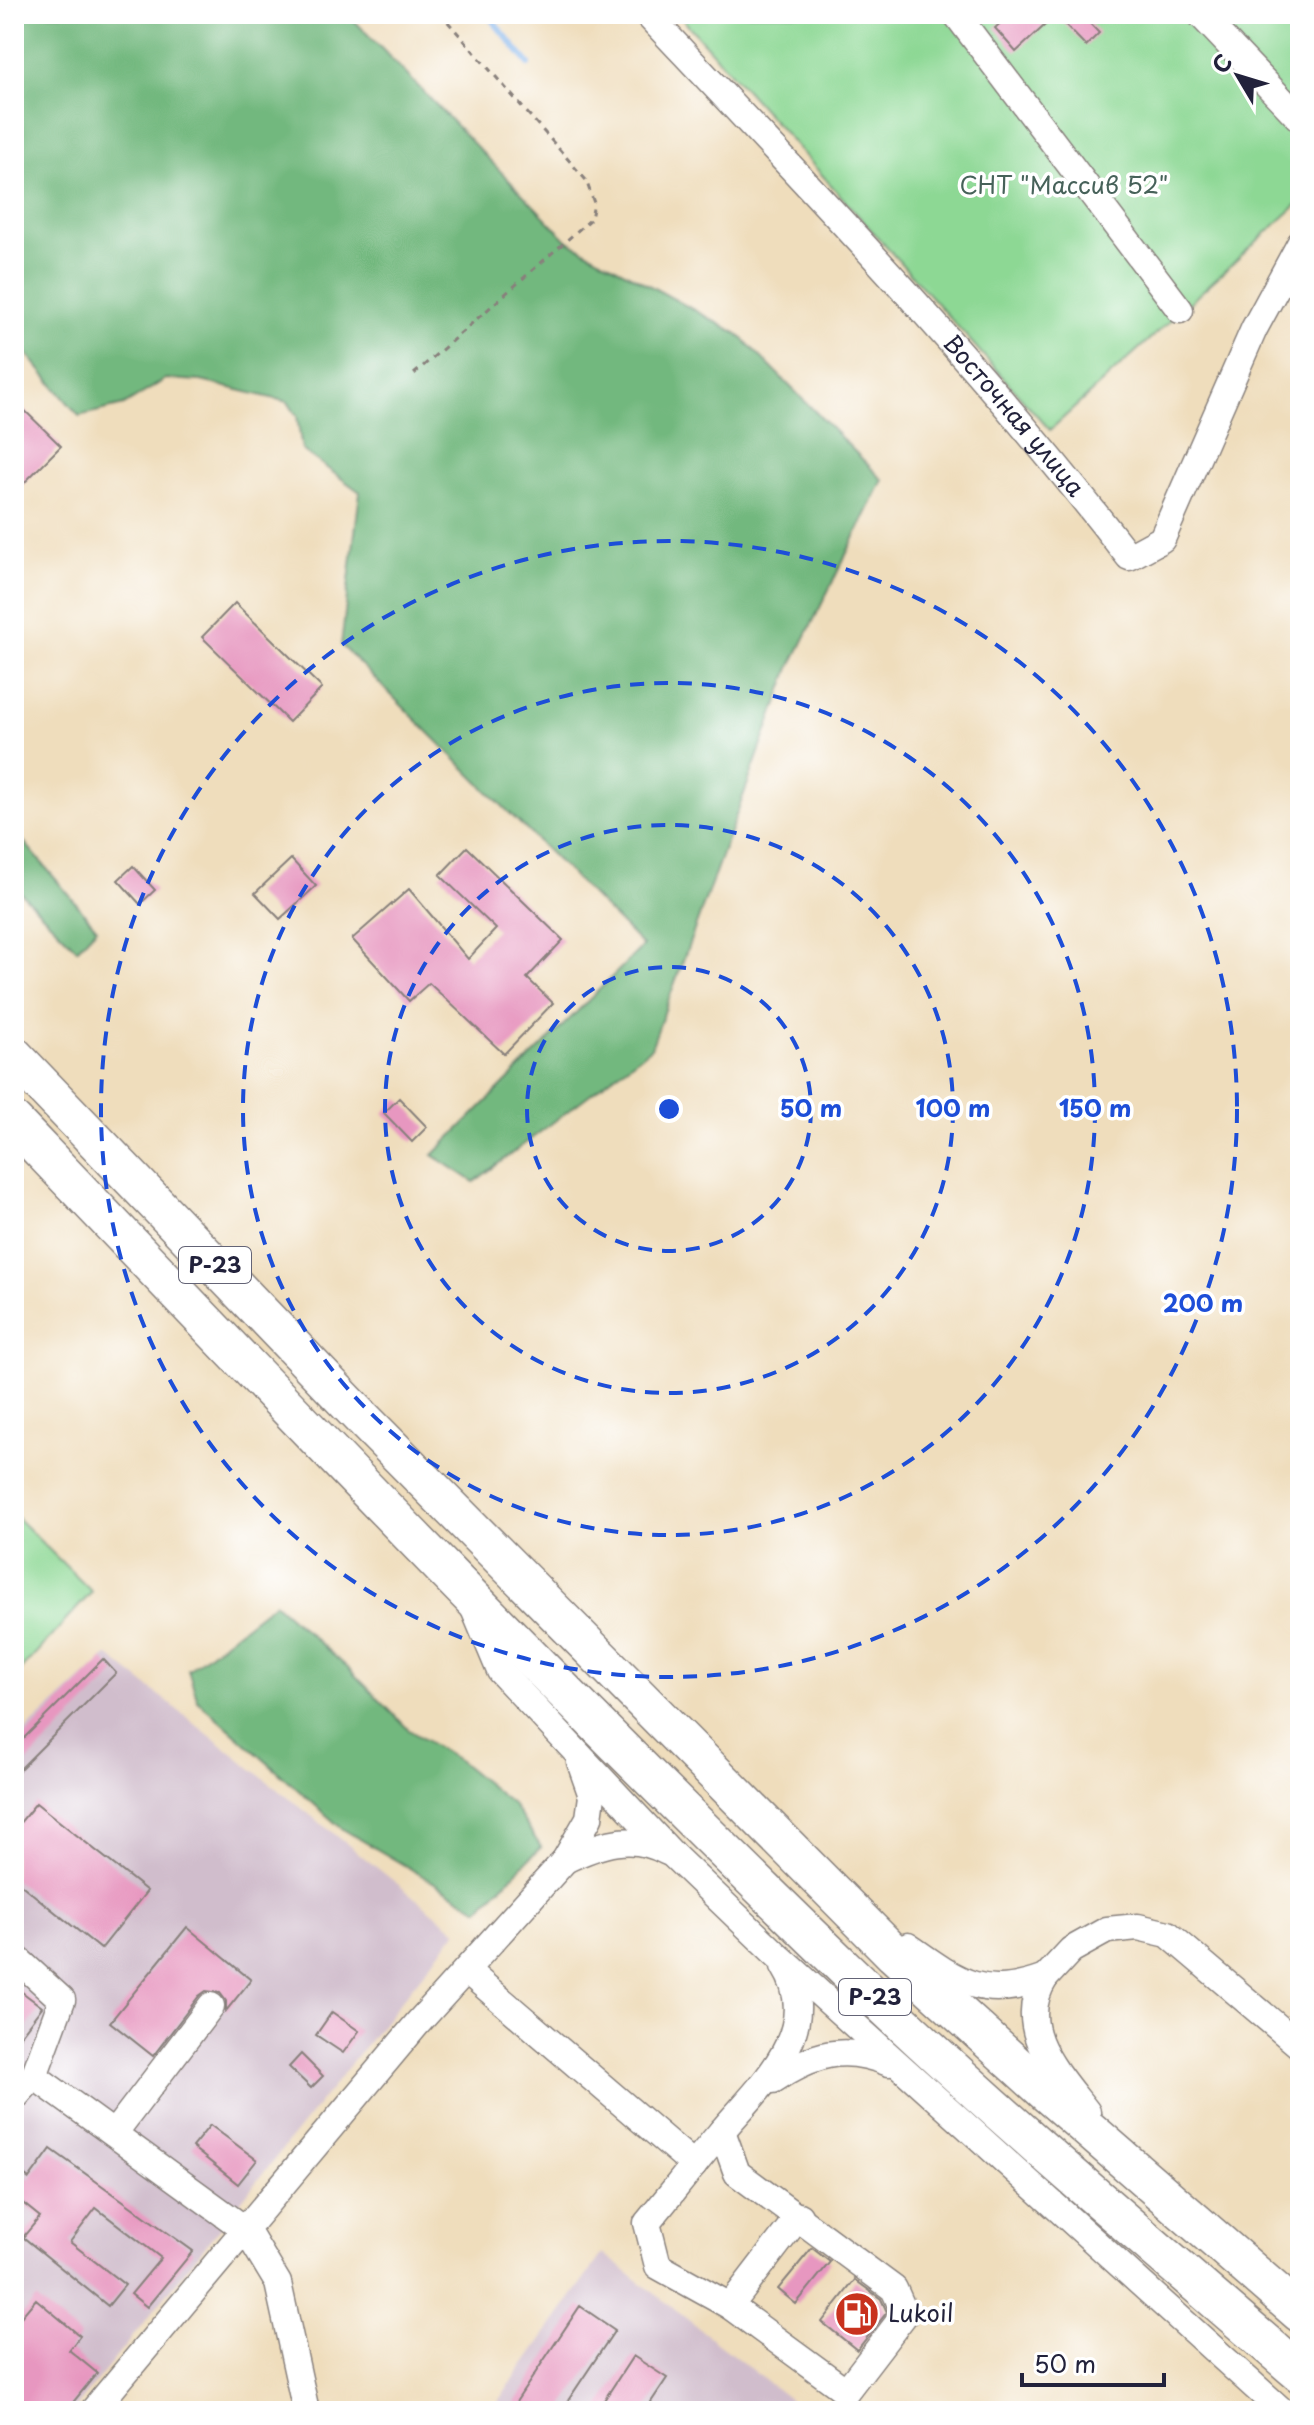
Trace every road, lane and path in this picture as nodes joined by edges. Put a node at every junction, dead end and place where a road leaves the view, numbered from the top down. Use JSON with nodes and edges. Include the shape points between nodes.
{"nodes":[{"id":1,"x":441,"y":14,"type":"edge"},
{"id":2,"x":647,"y":14,"type":"edge"},
{"id":3,"x":956,"y":14,"type":"edge"},
{"id":4,"x":1200,"y":14,"type":"edge"},
{"id":5,"x":1300,"y":119,"type":"edge"},
{"id":6,"x":1300,"y":244,"type":"edge"},
{"id":7,"x":1180,"y":310,"type":"dead end"},
{"id":8,"x":414,"y":374,"type":"dead end"},
{"id":9,"x":14,"y":1056,"type":"edge"},
{"id":10,"x":14,"y":1122,"type":"edge"},
{"id":11,"x":470,"y":1599,"type":"junction"},
{"id":12,"x":574,"y":1751,"type":"junction"},
{"id":13,"x":674,"y":1856,"type":"junction"},
{"id":14,"x":565,"y":1860,"type":"junction"},
{"id":15,"x":834,"y":1895,"type":"junction"},
{"id":16,"x":775,"y":1953,"type":"junction"},
{"id":17,"x":14,"y":1956,"type":"edge"},
{"id":18,"x":466,"y":1970,"type":"junction"},
{"id":19,"x":1045,"y":1978,"type":"junction"},
{"id":20,"x":211,"y":2006,"type":"dead end"},
{"id":21,"x":1300,"y":2046,"type":"edge"},
{"id":22,"x":903,"y":2069,"type":"junction"},
{"id":23,"x":34,"y":2076,"type":"junction"},
{"id":24,"x":760,"y":2088,"type":"junction"},
{"id":25,"x":14,"y":2098,"type":"edge"},
{"id":26,"x":722,"y":2131,"type":"junction"},
{"id":27,"x":115,"y":2132,"type":"junction"},
{"id":28,"x":694,"y":2165,"type":"junction"},
{"id":29,"x":1132,"y":2168,"type":"junction"},
{"id":30,"x":799,"y":2216,"type":"junction"},
{"id":31,"x":246,"y":2230,"type":"junction"},
{"id":32,"x":730,"y":2306,"type":"junction"},
{"id":33,"x":1300,"y":2313,"type":"edge"},
{"id":34,"x":1300,"y":2373,"type":"edge"},
{"id":35,"x":93,"y":2411,"type":"edge"},
{"id":36,"x":306,"y":2411,"type":"edge"},
{"id":37,"x":1281,"y":2411,"type":"edge"}],
"edges":[{"from":1,"to":8,"type":"path","via":[[586,180],[594,203],[591,219]]},
{"from":2,"to":6,"type":"street","name":"Восточная улица","via":[[805,180],[1045,448],[1129,557],[1162,539],[1254,329]]},
{"from":3,"to":7,"type":"street"},
{"from":4,"to":5,"type":"street"},
{"from":9,"to":15,"type":"highway","number":"Р-23","via":[[359,1415]]},
{"from":10,"to":11,"type":"highway","number":"Р-23"},
{"from":11,"to":12,"type":"street","via":[[500,1671]]},
{"from":11,"to":34,"type":"highway","number":"Р-23","via":[[863,1986]]},
{"from":12,"to":13,"type":"street"},
{"from":12,"to":14,"type":"street","via":[[592,1796],[589,1818]]},
{"from":13,"to":14,"type":"street","via":[[649,1842],[622,1841]]},
{"from":13,"to":16,"type":"street"},
{"from":14,"to":18,"type":"street"},
{"from":15,"to":19,"type":"street","via":[[953,1978],[977,1988],[1001,1991]]},
{"from":15,"to":29,"type":"highway","number":"Р-23"},
{"from":16,"to":22,"type":"street"},
{"from":16,"to":24,"type":"street","via":[[797,1992],[797,2018],[786,2054]]},
{"from":17,"to":23,"type":"street","via":[[62,2000]]},
{"from":18,"to":28,"type":"street"},
{"from":18,"to":31,"type":"street"},
{"from":19,"to":21,"type":"street","via":[[1071,1950],[1107,1930],[1138,1927],[1168,1934]]},
{"from":19,"to":29,"type":"street","via":[[1036,1992],[1036,2039]]},
{"from":20,"to":27,"type":"street"},
{"from":22,"to":24,"type":"street","via":[[865,2053],[814,2056]]},
{"from":22,"to":37,"type":"street"},
{"from":23,"to":25,"type":"street"},
{"from":23,"to":27,"type":"street"},
{"from":24,"to":26,"type":"street"},
{"from":26,"to":28,"type":"street"},
{"from":26,"to":30,"type":"street","via":[[737,2173]]},
{"from":27,"to":31,"type":"street"},
{"from":28,"to":32,"type":"street","via":[[647,2223],[658,2266]]},
{"from":29,"to":33,"type":"highway","number":"Р-23"},
{"from":30,"to":32,"type":"street"},
{"from":30,"to":32,"type":"street","via":[[894,2289],[905,2314],[846,2391]]},
{"from":31,"to":35,"type":"street"},
{"from":31,"to":36,"type":"street","via":[[278,2283]]}]}
